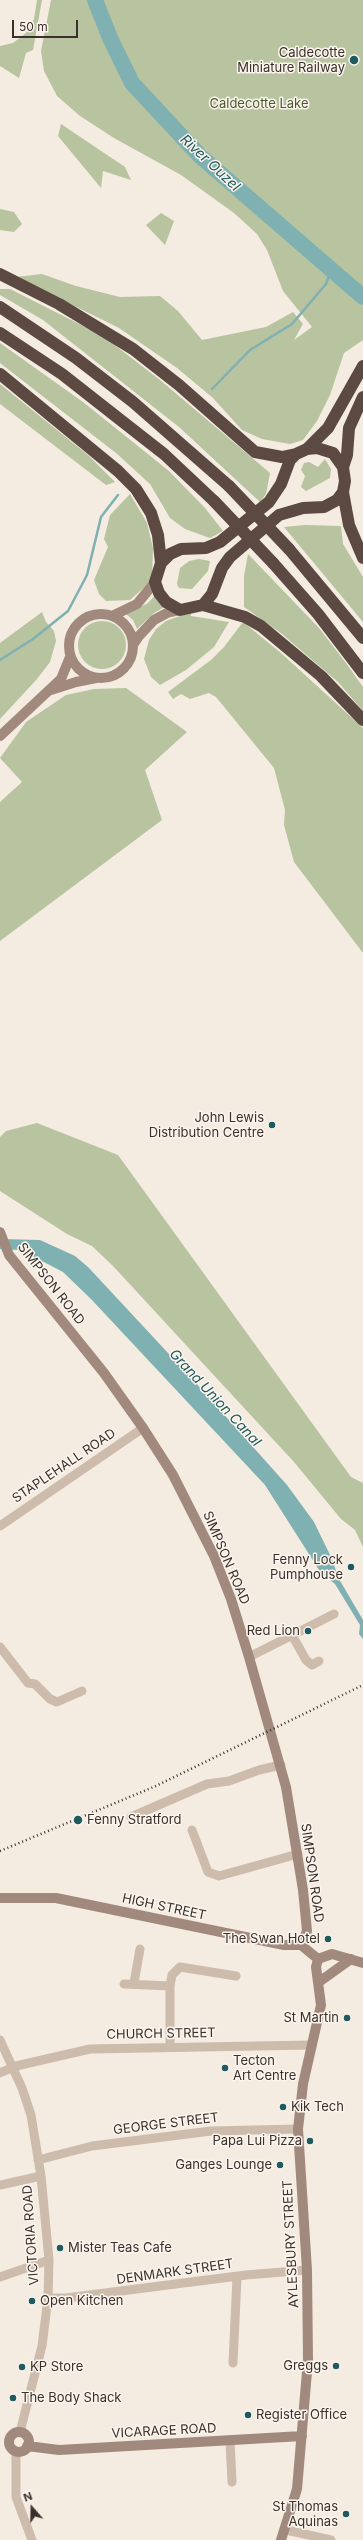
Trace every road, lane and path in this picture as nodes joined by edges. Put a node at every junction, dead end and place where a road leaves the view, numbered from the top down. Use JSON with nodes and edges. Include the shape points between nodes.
{"nodes":[{"id":1,"x":0,"y":274,"type":"edge"},
{"id":2,"x":0,"y":306,"type":"edge"},
{"id":3,"x":0,"y":333,"type":"edge"},
{"id":4,"x":363,"y":366,"type":"edge"},
{"id":5,"x":0,"y":374,"type":"edge"},
{"id":6,"x":363,"y":397,"type":"edge"},
{"id":7,"x":308,"y":449,"type":"junction"},
{"id":8,"x":296,"y":454,"type":"junction"},
{"id":9,"x":343,"y":467,"type":"junction"},
{"id":10,"x":343,"y":492,"type":"junction"},
{"id":11,"x":363,"y":558,"type":"edge"},
{"id":12,"x":160,"y":563,"type":"junction"},
{"id":13,"x":155,"y":582,"type":"junction"},
{"id":14,"x":203,"y":605,"type":"junction"},
{"id":15,"x":180,"y":610,"type":"junction"},
{"id":16,"x":112,"y":616,"type":"junction"},
{"id":17,"x":363,"y":638,"type":"edge"},
{"id":18,"x":133,"y":645,"type":"junction"},
{"id":19,"x":70,"y":657,"type":"junction"},
{"id":20,"x":363,"y":673,"type":"edge"},
{"id":21,"x":96,"y":678,"type":"junction"},
{"id":22,"x":50,"y":691,"type":"junction"},
{"id":23,"x":363,"y":720,"type":"edge"},
{"id":24,"x":0,"y":736,"type":"edge"},
{"id":25,"x":0,"y":1232,"type":"edge"},
{"id":26,"x":143,"y":1428,"type":"junction"},
{"id":27,"x":0,"y":1526,"type":"edge"},
{"id":28,"x":334,"y":1614,"type":"dead end"},
{"id":29,"x":292,"y":1635,"type":"junction"},
{"id":30,"x":0,"y":1647,"type":"edge"},
{"id":31,"x":249,"y":1657,"type":"junction"},
{"id":32,"x":319,"y":1661,"type":"dead end"},
{"id":33,"x":82,"y":1691,"type":"dead end"},
{"id":34,"x":281,"y":1765,"type":"junction"},
{"id":35,"x":131,"y":1818,"type":"dead end"},
{"id":36,"x":192,"y":1830,"type":"dead end"},
{"id":37,"x":298,"y":1854,"type":"junction"},
{"id":38,"x":0,"y":1898,"type":"edge"},
{"id":39,"x":301,"y":1945,"type":"junction"},
{"id":40,"x":140,"y":1949,"type":"dead end"},
{"id":41,"x":318,"y":1958,"type":"junction"},
{"id":42,"x":351,"y":1959,"type":"junction"},
{"id":43,"x":363,"y":1962,"type":"edge"},
{"id":44,"x":236,"y":1976,"type":"dead end"},
{"id":45,"x":319,"y":1982,"type":"junction"},
{"id":46,"x":134,"y":1983,"type":"junction"},
{"id":47,"x":124,"y":1984,"type":"dead end"},
{"id":48,"x":170,"y":1986,"type":"junction"},
{"id":49,"x":0,"y":2040,"type":"edge"},
{"id":50,"x":312,"y":2045,"type":"junction"},
{"id":51,"x":170,"y":2046,"type":"junction"},
{"id":52,"x":13,"y":2068,"type":"junction"},
{"id":53,"x":0,"y":2073,"type":"edge"},
{"id":54,"x":298,"y":2129,"type":"junction"},
{"id":55,"x":38,"y":2160,"type":"junction"},
{"id":56,"x":41,"y":2176,"type":"junction"},
{"id":57,"x":0,"y":2185,"type":"edge"},
{"id":58,"x":49,"y":2260,"type":"junction"},
{"id":59,"x":307,"y":2270,"type":"junction"},
{"id":60,"x":0,"y":2277,"type":"edge"},
{"id":61,"x":237,"y":2277,"type":"junction"},
{"id":62,"x":48,"y":2298,"type":"junction"},
{"id":63,"x":233,"y":2363,"type":"dead end"},
{"id":64,"x":20,"y":2432,"type":"junction"},
{"id":65,"x":302,"y":2436,"type":"junction"},
{"id":66,"x":230,"y":2441,"type":"junction"},
{"id":67,"x":27,"y":2446,"type":"junction"},
{"id":68,"x":9,"y":2447,"type":"edge"},
{"id":69,"x":232,"y":2482,"type":"dead end"},
{"id":70,"x":286,"y":2530,"type":"junction"},
{"id":71,"x":32,"y":2540,"type":"edge"},
{"id":72,"x":282,"y":2540,"type":"edge"},
{"id":73,"x":331,"y":2540,"type":"edge"}],
"edges":[{"from":1,"to":8,"type":"highway","via":[[59,304],[133,349],[179,385],[255,452],[270,456]]},
{"from":2,"to":17,"type":"highway","bridge":true,"via":[[76,358],[133,402],[229,486],[290,549]]},
{"from":3,"to":20,"type":"highway","bridge":true,"via":[[62,374],[164,454],[214,501],[272,563],[318,614]]},
{"from":4,"to":7,"type":"highway","via":[[328,428]]},
{"from":5,"to":12,"type":"highway","via":[[118,471],[136,490],[153,520],[158,535]]},
{"from":6,"to":9,"type":"highway","via":[[349,428],[347,455]]},
{"from":7,"to":8,"type":"highway"},
{"from":7,"to":9,"type":"highway","via":[[325,449],[332,453]]},
{"from":8,"to":12,"type":"highway","via":[[290,460],[281,484],[269,502],[220,542],[206,548],[181,549]]},
{"from":9,"to":10,"type":"highway"},
{"from":10,"to":11,"type":"highway","via":[[349,525]]},
{"from":10,"to":14,"type":"highway","via":[[330,505],[279,515],[230,557],[222,568],[212,594]]},
{"from":12,"to":13,"type":"highway"},
{"from":13,"to":15,"type":"highway","via":[[166,602]]},
{"from":13,"to":16,"type":"street","via":[[137,604]]},
{"from":14,"to":15,"type":"highway"},
{"from":14,"to":23,"type":"highway","via":[[245,617],[261,626],[321,676]]},
{"from":15,"to":18,"type":"street","via":[[166,613],[154,620]]},
{"from":16,"to":18,"type":"street","via":[[127,627]]},
{"from":16,"to":19,"type":"street","via":[[94,615],[78,623],[70,639]]},
{"from":18,"to":21,"type":"street","via":[[132,655],[124,669],[111,677]]},
{"from":19,"to":21,"type":"street","via":[[80,671]]},
{"from":19,"to":22,"type":"street","via":[[61,679]]},
{"from":21,"to":22,"type":"street"},
{"from":22,"to":24,"type":"street","via":[[17,717]]},
{"from":25,"to":26,"type":"street","name":"SIMPSON ROAD","via":[[10,1255],[104,1373]]},
{"from":26,"to":27,"type":"street","name":"STAPLEHALL ROAD"},
{"from":26,"to":31,"type":"street","name":"SIMPSON ROAD","via":[[173,1475],[205,1538],[231,1599]]},
{"from":28,"to":29,"type":"street"},
{"from":29,"to":31,"type":"street"},
{"from":29,"to":32,"type":"street","via":[[306,1660],[312,1665]]},
{"from":30,"to":33,"type":"street","via":[[28,1683],[35,1684],[50,1699],[57,1702]]},
{"from":31,"to":34,"type":"street","name":"SIMPSON ROAD"},
{"from":34,"to":35,"type":"street","via":[[229,1781],[207,1784]]},
{"from":34,"to":37,"type":"street","name":"SIMPSON ROAD"},
{"from":36,"to":37,"type":"street","via":[[208,1872],[218,1876]]},
{"from":37,"to":39,"type":"street","name":"SIMPSON ROAD","via":[[307,1931]]},
{"from":38,"to":39,"type":"street","name":"HIGH STREET","via":[[56,1898],[284,1945]]},
{"from":39,"to":41,"type":"street"},
{"from":40,"to":46,"type":"street"},
{"from":41,"to":42,"type":"street","via":[[332,1954]]},
{"from":41,"to":45,"type":"street","name":"AYLESBURY STREET","via":[[316,1967]]},
{"from":42,"to":43,"type":"street"},
{"from":42,"to":45,"type":"street"},
{"from":44,"to":48,"type":"street","via":[[180,1968],[172,1975]]},
{"from":45,"to":50,"type":"street","name":"AYLESBURY STREET","via":[[321,1999]]},
{"from":46,"to":47,"type":"street"},
{"from":46,"to":48,"type":"street"},
{"from":48,"to":51,"type":"street"},
{"from":49,"to":52,"type":"street","name":"VICTORIA ROAD"},
{"from":50,"to":51,"type":"street","name":"CHURCH STREET"},
{"from":50,"to":54,"type":"street","name":"AYLESBURY STREET","via":[[303,2084]]},
{"from":51,"to":52,"type":"street","name":"CHURCH STREET","via":[[90,2049]]},
{"from":52,"to":53,"type":"street","name":"CHURCH STREET"},
{"from":52,"to":55,"type":"street","name":"VICTORIA ROAD","via":[[31,2114]]},
{"from":54,"to":55,"type":"street","name":"GEORGE STREET","via":[[211,2131],[92,2146]]},
{"from":54,"to":59,"type":"street","name":"AYLESBURY STREET"},
{"from":55,"to":56,"type":"street","name":"VICTORIA ROAD"},
{"from":56,"to":57,"type":"street"},
{"from":56,"to":58,"type":"street","name":"VICTORIA ROAD"},
{"from":58,"to":60,"type":"street"},
{"from":58,"to":62,"type":"street","name":"VICTORIA ROAD"},
{"from":59,"to":61,"type":"street","name":"DENMARK STREET"},
{"from":59,"to":65,"type":"street","name":"AYLESBURY STREET","via":[[308,2360]]},
{"from":61,"to":62,"type":"street","name":"DENMARK STREET"},
{"from":61,"to":63,"type":"street"},
{"from":62,"to":64,"type":"street","name":"VICTORIA ROAD","via":[[42,2346]]},
{"from":64,"to":67,"type":"street","via":[[27,2436]]},
{"from":64,"to":68,"type":"street","via":[[11,2436]]},
{"from":65,"to":66,"type":"street","name":"VICARAGE ROAD"},
{"from":65,"to":70,"type":"street","name":"AYLESBURY STREET","via":[[297,2489]]},
{"from":66,"to":67,"type":"street","name":"VICARAGE ROAD","via":[[59,2450]]},
{"from":66,"to":69,"type":"street"},
{"from":67,"to":68,"type":"street","via":[[22,2451]]},
{"from":68,"to":71,"type":"street","via":[[16,2497]]},
{"from":70,"to":72,"type":"street","name":"AYLESBURY STREET"},
{"from":70,"to":73,"type":"street"}]}
